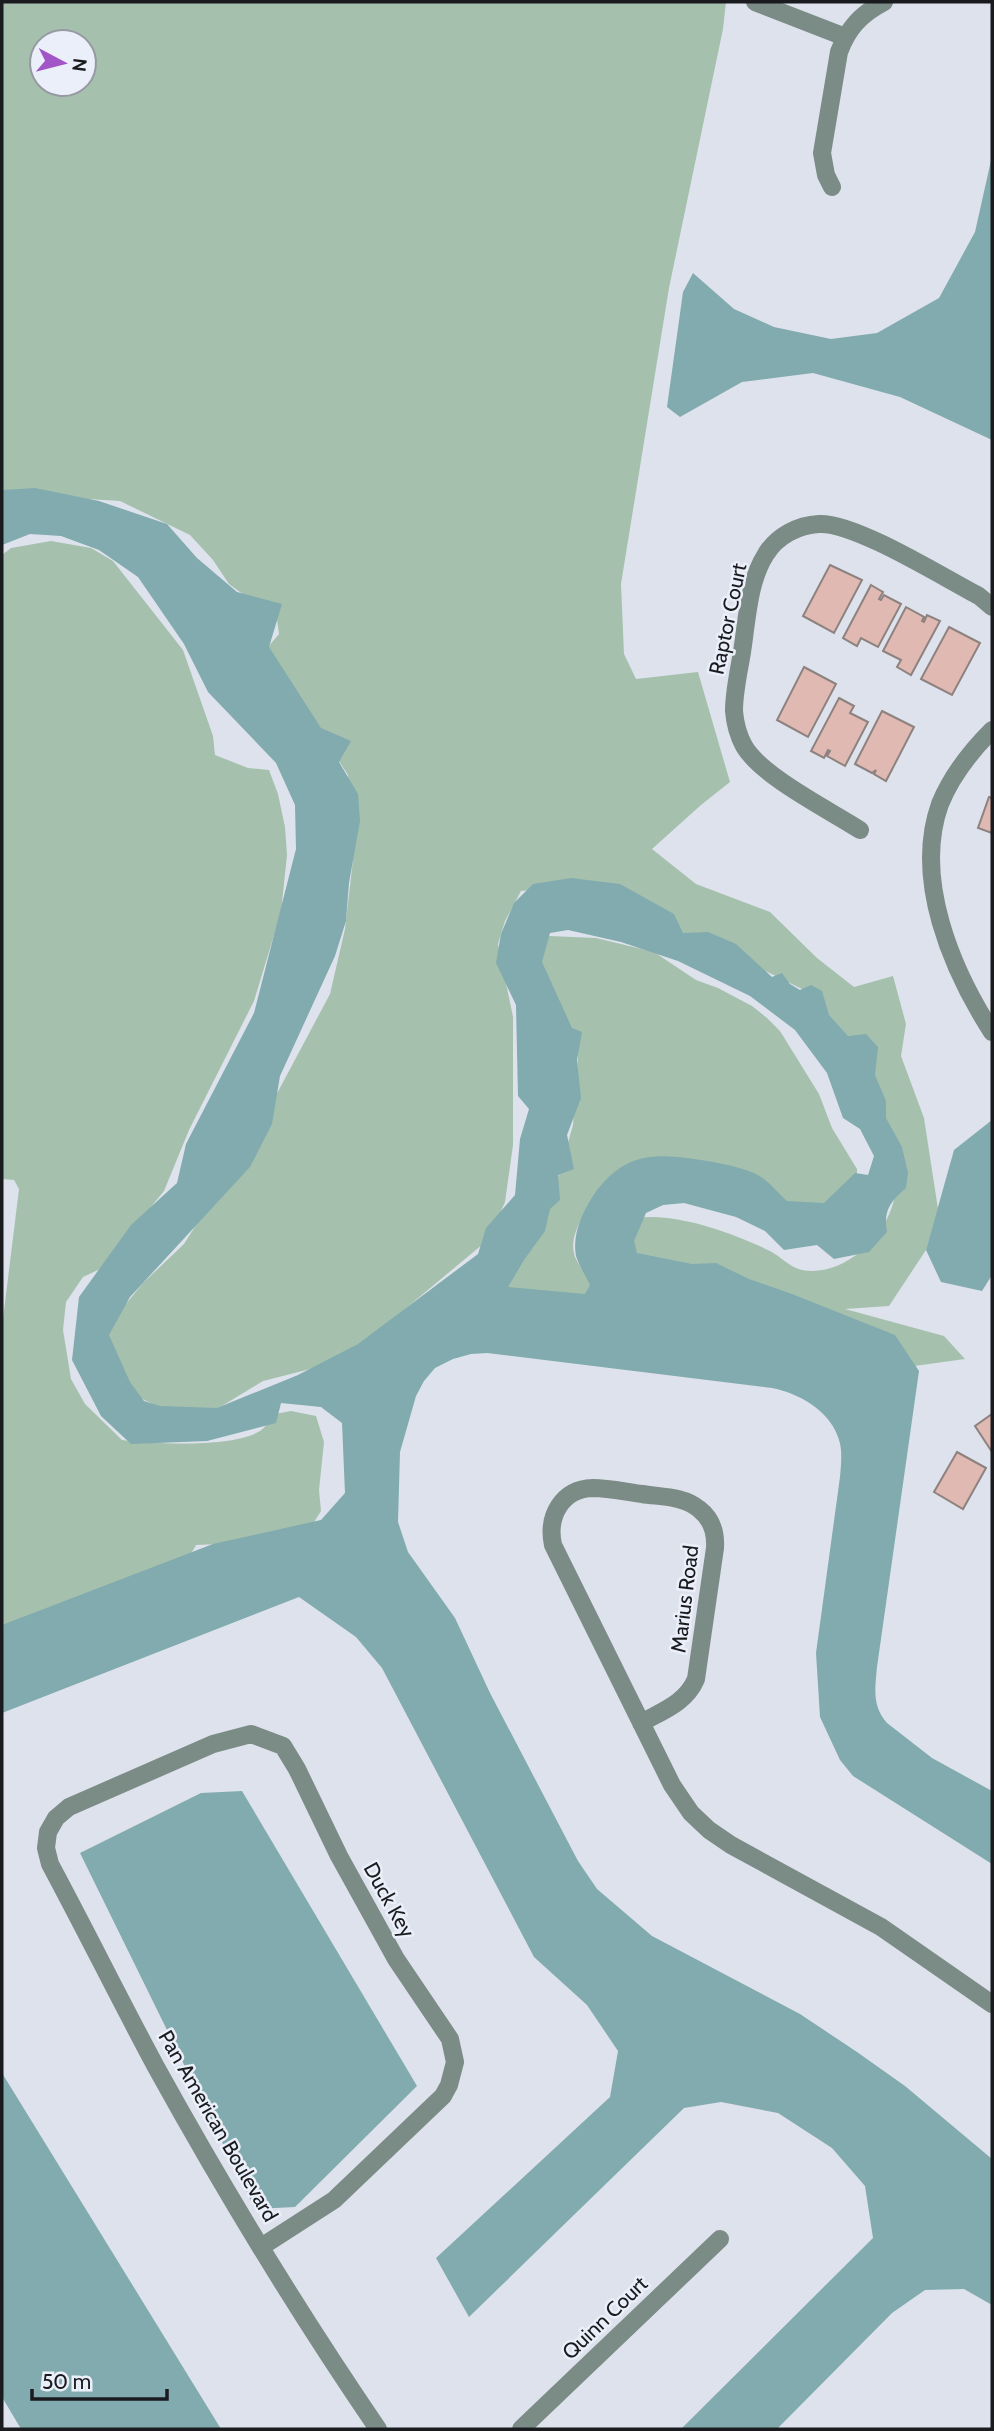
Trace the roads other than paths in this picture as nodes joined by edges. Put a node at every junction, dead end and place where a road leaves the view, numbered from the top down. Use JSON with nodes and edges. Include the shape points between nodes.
{"nodes":[{"id":1,"x":755,"y":2,"type":"edge"},
{"id":2,"x":884,"y":2,"type":"edge"},
{"id":3,"x":845,"y":37,"type":"junction"},
{"id":4,"x":832,"y":187,"type":"dead end"},
{"id":5,"x":988,"y":601,"type":"edge"},
{"id":6,"x":992,"y":730,"type":"edge"},
{"id":7,"x":860,"y":830,"type":"dead end"},
{"id":8,"x":992,"y":1032,"type":"edge"},
{"id":9,"x":641,"y":1723,"type":"junction"},
{"id":10,"x":48,"y":1832,"type":"joint"},
{"id":11,"x":992,"y":2004,"type":"edge"},
{"id":12,"x":720,"y":2239,"type":"dead end"},
{"id":13,"x":261,"y":2247,"type":"junction"},
{"id":14,"x":377,"y":2429,"type":"edge"},
{"id":15,"x":521,"y":2429,"type":"edge"}],
"edges":[{"from":1,"to":3,"type":"street"},
{"from":2,"to":3,"type":"street","via":[[867,12]]},
{"from":3,"to":4,"type":"street","via":[[822,153]]},
{"from":5,"to":7,"type":"street","name":"Raptor Court","via":[[859,533],[833,524],[795,529],[765,555],[754,584],[736,693],[738,732],[762,768]]},
{"from":6,"to":8,"type":"street","via":[[961,767],[940,805],[932,843],[942,923],[972,999]]},
{"from":9,"to":9,"type":"street","name":"Marius Road","via":[[680,1702],[696,1679],[714,1531],[704,1513],[685,1501],[583,1489],[555,1510],[551,1534]]},
{"from":9,"to":11,"type":"street","name":"Marius Road","via":[[678,1796],[709,1830],[881,1927]]},
{"from":10,"to":13,"type":"street","name":"Pan American Boulevard","via":[[50,1864],[155,2065]]},
{"from":10,"to":13,"type":"street","name":"Duck Key","via":[[69,1807],[213,1744],[251,1734],[283,1746],[396,1959],[450,2039],[455,2062],[443,2096],[343,2193]]},
{"from":12,"to":15,"type":"street","name":"Quinn Court"},
{"from":13,"to":14,"type":"street","name":"Pan American Boulevard"}]}
